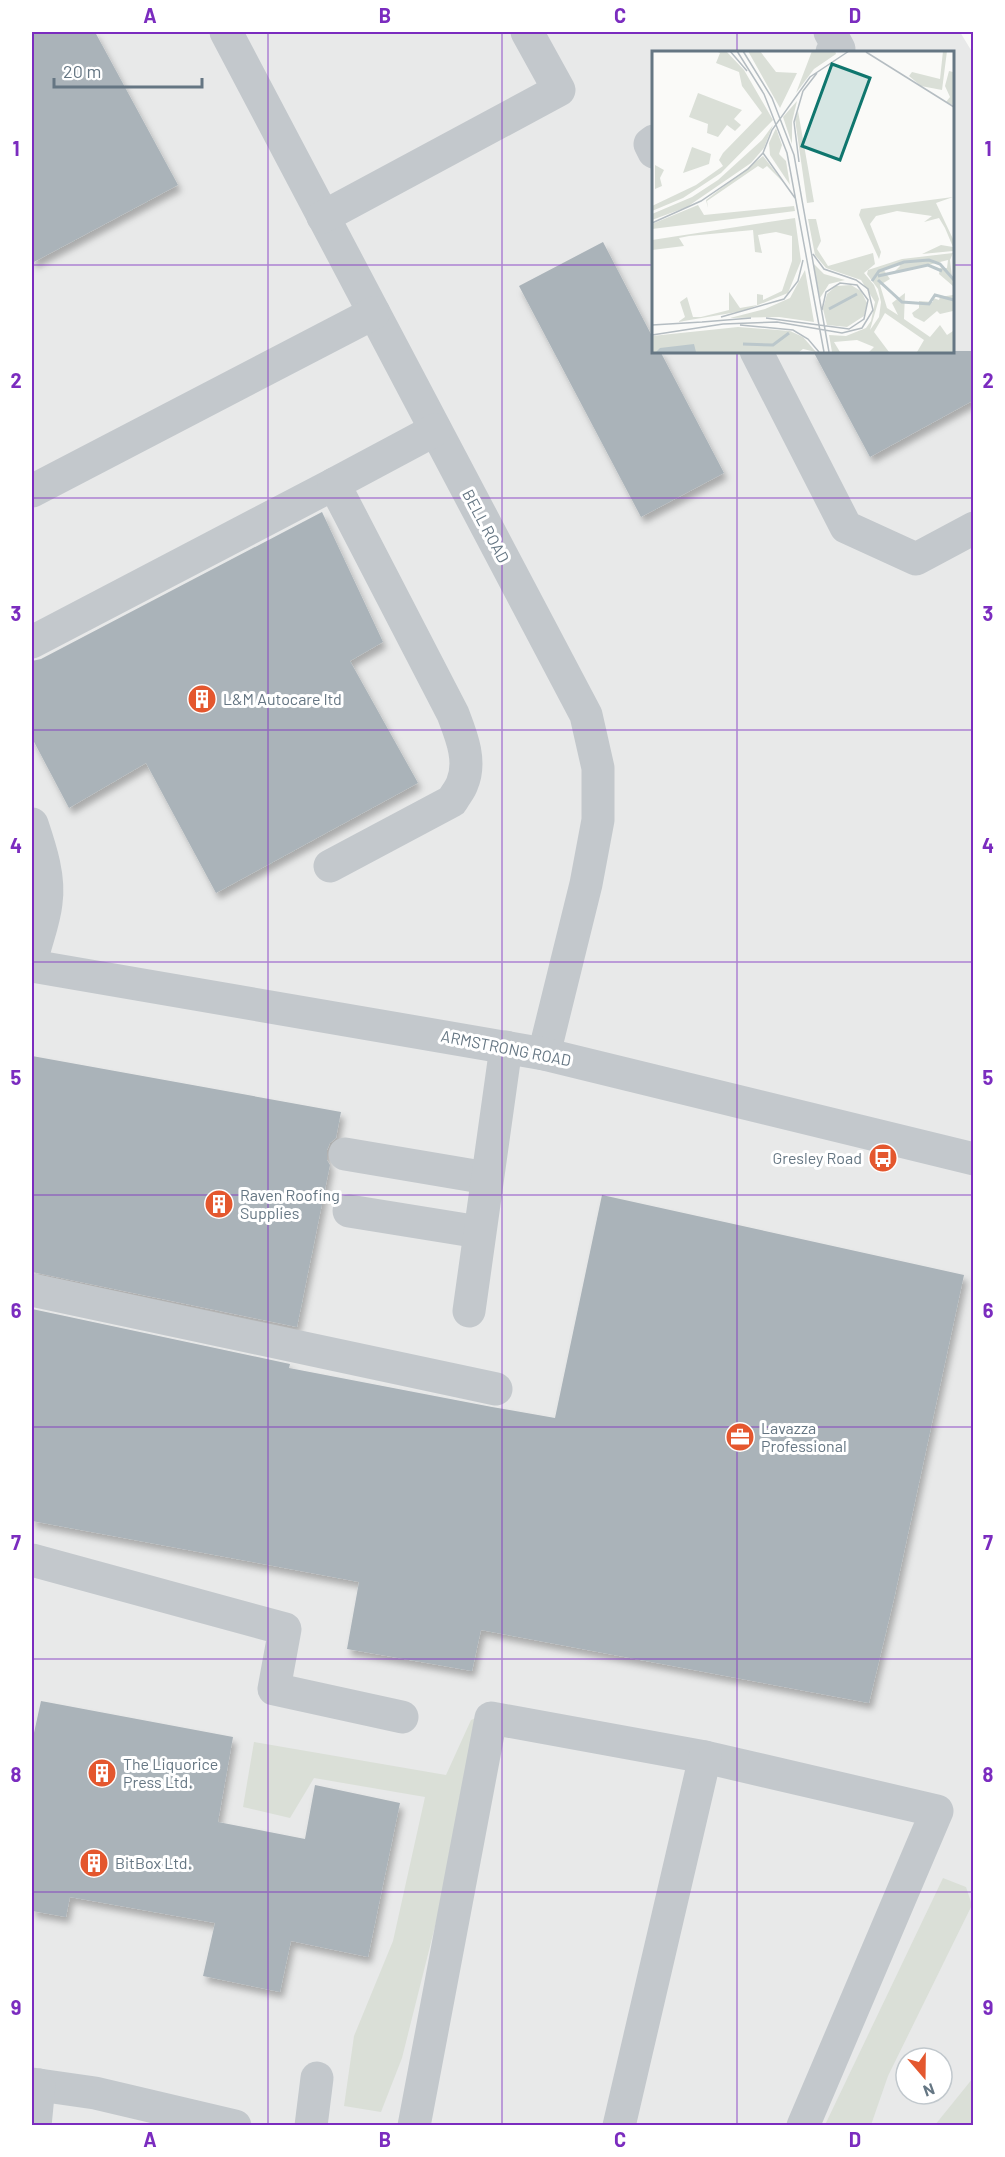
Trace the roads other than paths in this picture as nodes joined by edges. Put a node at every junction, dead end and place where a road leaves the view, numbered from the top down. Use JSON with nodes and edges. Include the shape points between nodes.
{"nodes":[{"id":1,"x":226,"y":32,"type":"edge"},
{"id":2,"x":527,"y":32,"type":"edge"},
{"id":3,"x":830,"y":32,"type":"edge"},
{"id":4,"x":834,"y":51,"type":"edge"},
{"id":5,"x":323,"y":217,"type":"junction"},
{"id":6,"x":374,"y":313,"type":"junction"},
{"id":7,"x":757,"y":352,"type":"edge"},
{"id":8,"x":435,"y":430,"type":"junction"},
{"id":9,"x":334,"y":484,"type":"junction"},
{"id":10,"x":32,"y":492,"type":"edge"},
{"id":11,"x":974,"y":528,"type":"edge"},
{"id":12,"x":32,"y":642,"type":"edge"},
{"id":13,"x":32,"y":824,"type":"edge"},
{"id":14,"x":330,"y":866,"type":"dead end"},
{"id":15,"x":32,"y":959,"type":"edge"},
{"id":16,"x":32,"y":966,"type":"edge"},
{"id":17,"x":506,"y":1047,"type":"junction"},
{"id":18,"x":544,"y":1054,"type":"junction"},
{"id":19,"x":345,"y":1154,"type":"dead end"},
{"id":20,"x":974,"y":1159,"type":"edge"},
{"id":21,"x":487,"y":1178,"type":"junction"},
{"id":22,"x":349,"y":1211,"type":"dead end"},
{"id":23,"x":479,"y":1232,"type":"junction"},
{"id":24,"x":32,"y":1290,"type":"edge"},
{"id":25,"x":469,"y":1311,"type":"dead end"},
{"id":26,"x":495,"y":1389,"type":"dead end"},
{"id":27,"x":32,"y":1560,"type":"edge"},
{"id":28,"x":402,"y":1717,"type":"dead end"},
{"id":29,"x":705,"y":1757,"type":"junction"},
{"id":30,"x":317,"y":2078,"type":"dead end"},
{"id":31,"x":35,"y":2084,"type":"edge"},
{"id":32,"x":35,"y":2126,"type":"edge"},
{"id":33,"x":235,"y":2126,"type":"edge"},
{"id":34,"x":311,"y":2126,"type":"edge"},
{"id":35,"x":414,"y":2126,"type":"edge"},
{"id":36,"x":619,"y":2126,"type":"edge"},
{"id":37,"x":803,"y":2126,"type":"edge"}],
"edges":[{"from":1,"to":5,"type":"street","name":"BELL ROAD"},
{"from":2,"to":5,"type":"street","via":[[559,90]]},
{"from":3,"to":4,"type":"street","via":[[839,49]]},
{"from":5,"to":6,"type":"street","name":"BELL ROAD"},
{"from":6,"to":8,"type":"street","name":"BELL ROAD"},
{"from":6,"to":10,"type":"street"},
{"from":7,"to":11,"type":"street","via":[[846,527],[916,559]]},
{"from":8,"to":9,"type":"street"},
{"from":8,"to":18,"type":"street","name":"BELL ROAD","via":[[586,716],[598,768],[598,820],[593,852]]},
{"from":9,"to":12,"type":"street"},
{"from":9,"to":14,"type":"street","via":[[453,714],[464,741],[465,763],[463,783],[452,801]]},
{"from":13,"to":15,"type":"street","via":[[46,881],[46,902]]},
{"from":16,"to":17,"type":"street","name":"ARMSTRONG ROAD"},
{"from":17,"to":18,"type":"street","name":"ARMSTRONG ROAD"},
{"from":17,"to":21,"type":"street"},
{"from":18,"to":20,"type":"street","name":"ARMSTRONG ROAD"},
{"from":19,"to":21,"type":"street"},
{"from":21,"to":23,"type":"street"},
{"from":22,"to":23,"type":"street"},
{"from":23,"to":25,"type":"street"},
{"from":24,"to":26,"type":"street"},
{"from":27,"to":28,"type":"street","via":[[285,1629],[274,1689]]},
{"from":29,"to":35,"type":"street","via":[[491,1718]]},
{"from":29,"to":36,"type":"street"},
{"from":29,"to":37,"type":"street","via":[[937,1811]]},
{"from":30,"to":34,"type":"street"},
{"from":31,"to":32,"type":"street"},
{"from":31,"to":33,"type":"street","via":[[95,2093]]}]}
